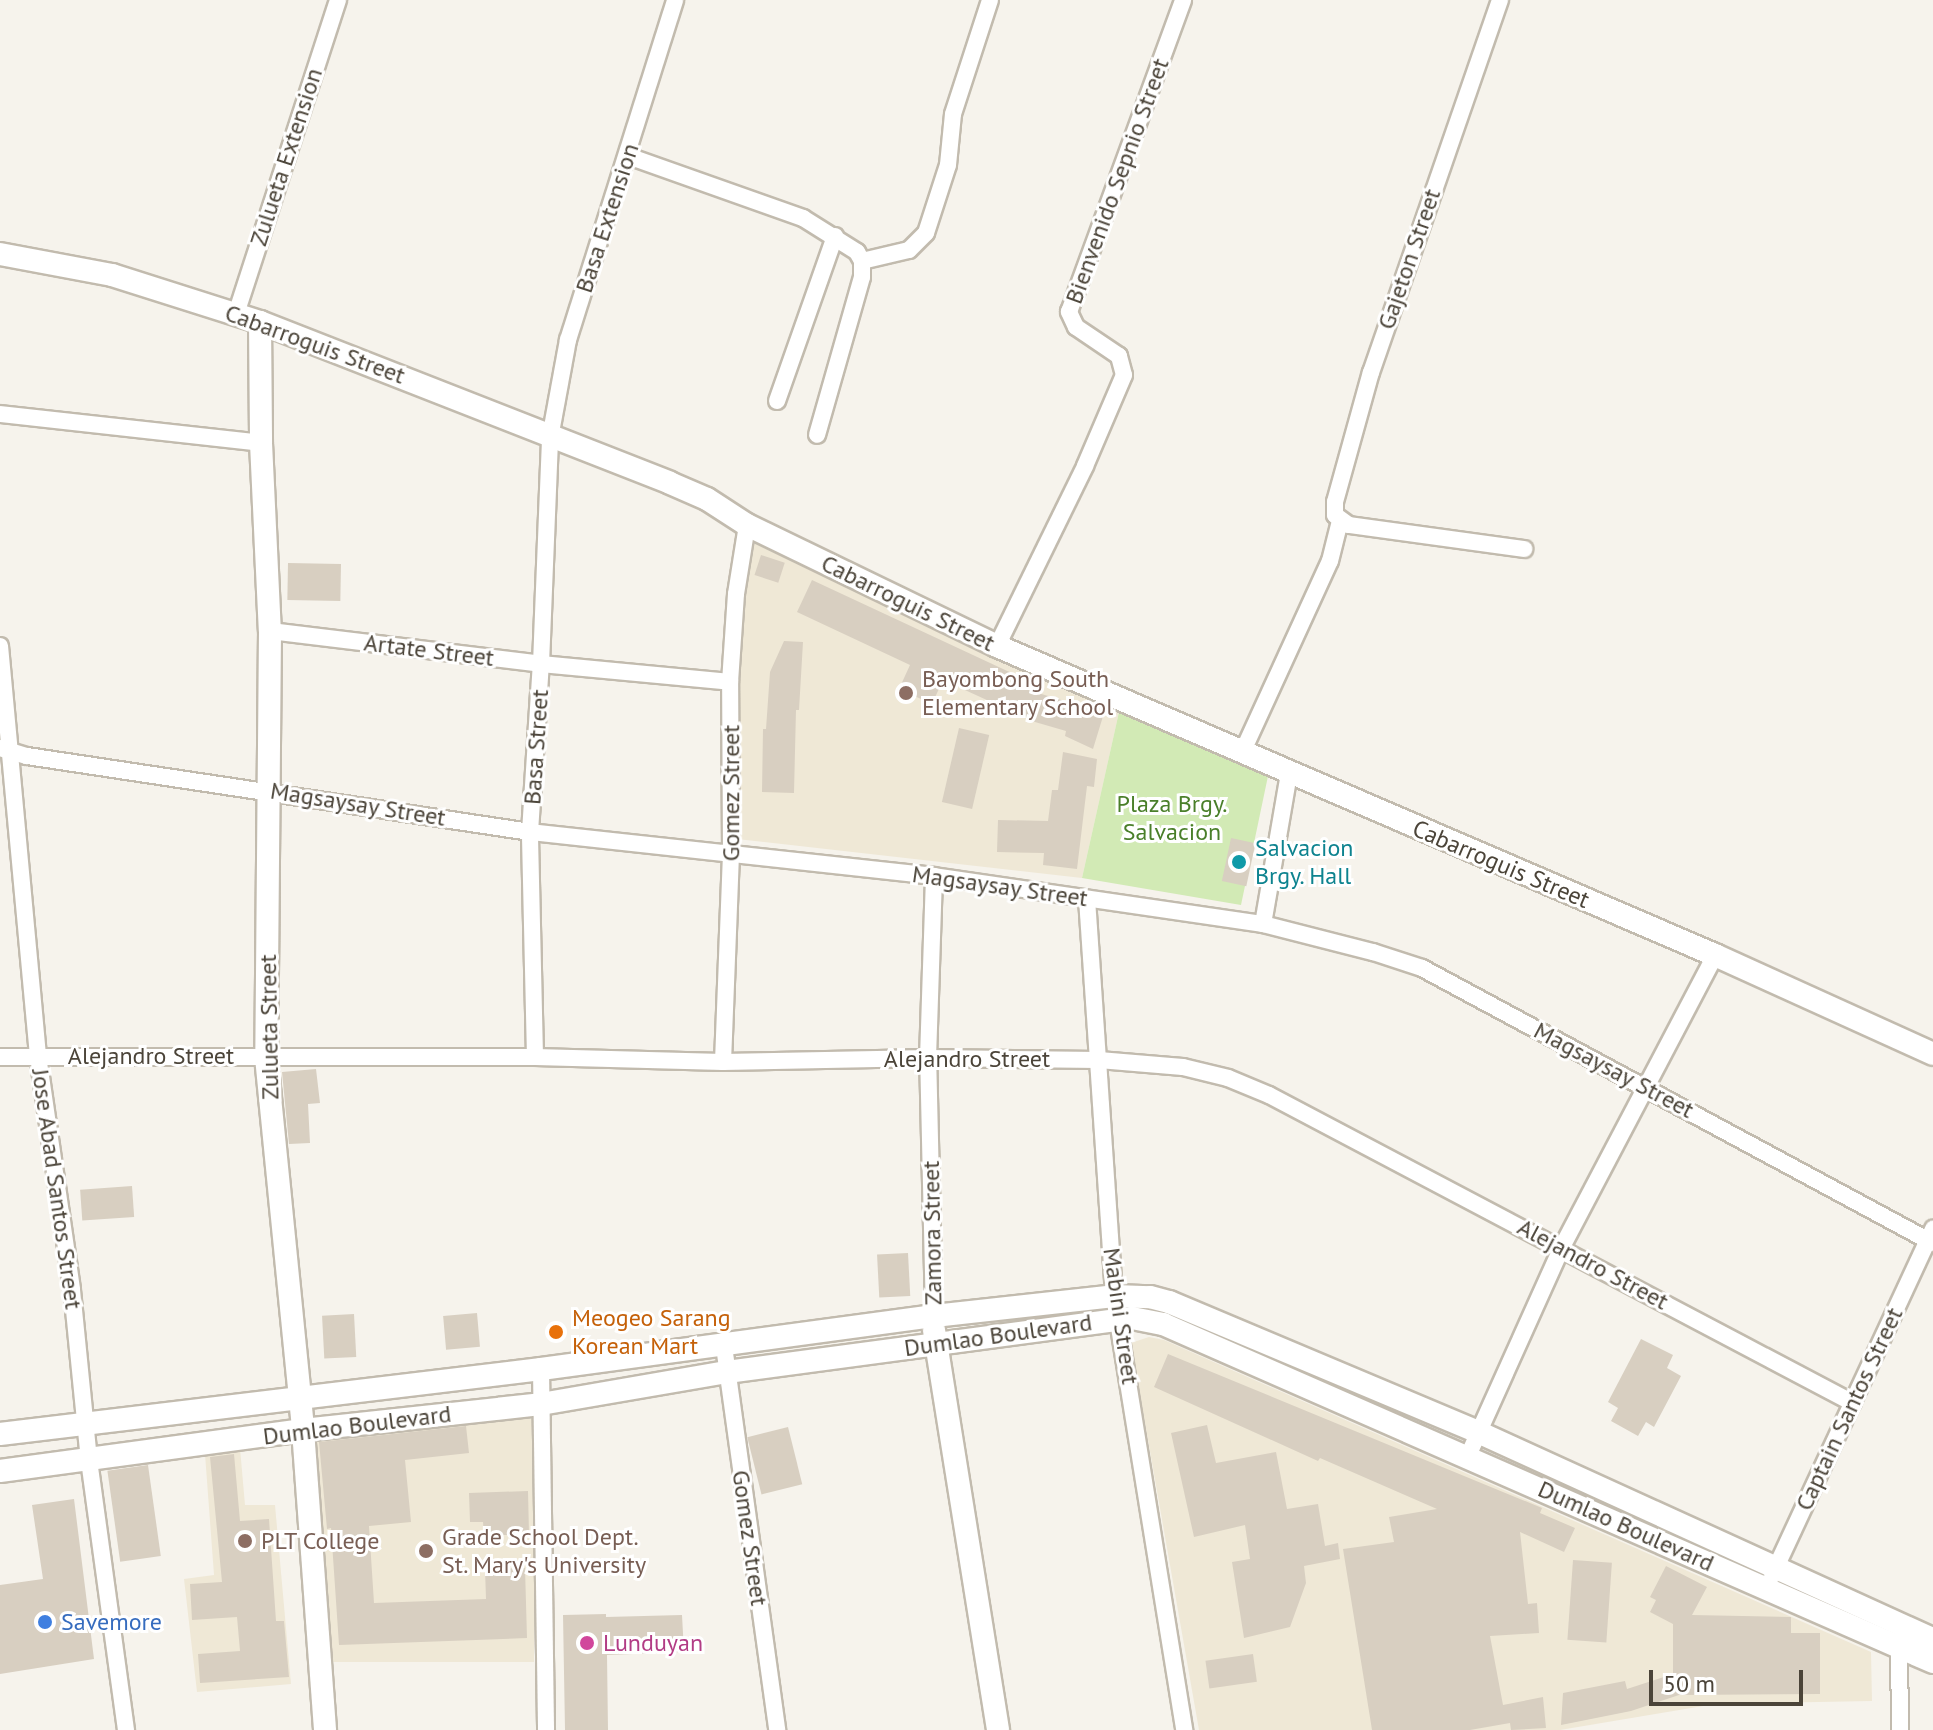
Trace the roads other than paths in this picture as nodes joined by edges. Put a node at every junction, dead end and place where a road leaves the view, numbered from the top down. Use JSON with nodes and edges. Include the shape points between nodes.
{"nodes":[{"id":1,"x":338,"y":0,"type":"edge"},
{"id":2,"x":675,"y":0,"type":"edge"},
{"id":3,"x":990,"y":0,"type":"edge"},
{"id":4,"x":1183,"y":0,"type":"edge"},
{"id":5,"x":1500,"y":0,"type":"edge"},
{"id":6,"x":628,"y":156,"type":"junction"},
{"id":7,"x":835,"y":236,"type":"junction"},
{"id":8,"x":0,"y":254,"type":"edge"},
{"id":9,"x":862,"y":261,"type":"junction"},
{"id":10,"x":236,"y":314,"type":"junction"},
{"id":11,"x":260,"y":322,"type":"junction"},
{"id":12,"x":777,"y":401,"type":"dead end"},
{"id":13,"x":0,"y":414,"type":"edge"},
{"id":14,"x":817,"y":435,"type":"dead end"},
{"id":15,"x":550,"y":438,"type":"junction"},
{"id":16,"x":261,"y":443,"type":"junction"},
{"id":17,"x":1340,"y":521,"type":"junction"},
{"id":18,"x":747,"y":525,"type":"junction"},
{"id":19,"x":1524,"y":549,"type":"dead end"},
{"id":20,"x":270,"y":631,"type":"junction"},
{"id":21,"x":0,"y":646,"type":"edge"},
{"id":22,"x":997,"y":646,"type":"junction"},
{"id":23,"x":541,"y":664,"type":"junction"},
{"id":24,"x":730,"y":682,"type":"junction"},
{"id":25,"x":5,"y":749,"type":"edge"},
{"id":26,"x":1242,"y":753,"type":"junction"},
{"id":27,"x":1289,"y":774,"type":"junction"},
{"id":28,"x":270,"y":790,"type":"junction"},
{"id":29,"x":530,"y":832,"type":"junction"},
{"id":30,"x":731,"y":852,"type":"junction"},
{"id":31,"x":934,"y":876,"type":"junction"},
{"id":32,"x":1087,"y":899,"type":"junction"},
{"id":33,"x":1263,"y":924,"type":"junction"},
{"id":34,"x":1715,"y":955,"type":"junction"},
{"id":35,"x":1933,"y":1054,"type":"edge"},
{"id":36,"x":38,"y":1056,"type":"junction"},
{"id":37,"x":0,"y":1057,"type":"edge"},
{"id":38,"x":266,"y":1057,"type":"junction"},
{"id":39,"x":535,"y":1057,"type":"junction"},
{"id":40,"x":928,"y":1058,"type":"junction"},
{"id":41,"x":1099,"y":1060,"type":"junction"},
{"id":42,"x":723,"y":1062,"type":"junction"},
{"id":43,"x":1645,"y":1086,"type":"junction"},
{"id":44,"x":1931,"y":1237,"type":"edge"},
{"id":45,"x":1562,"y":1247,"type":"junction"},
{"id":46,"x":1114,"y":1296,"type":"junction"},
{"id":47,"x":934,"y":1316,"type":"junction"},
{"id":48,"x":1120,"y":1318,"type":"junction"},
{"id":49,"x":935,"y":1344,"type":"junction"},
{"id":50,"x":724,"y":1346,"type":"junction"},
{"id":51,"x":541,"y":1369,"type":"junction"},
{"id":52,"x":727,"y":1372,"type":"junction"},
{"id":53,"x":299,"y":1396,"type":"junction"},
{"id":54,"x":1853,"y":1403,"type":"junction"},
{"id":55,"x":541,"y":1404,"type":"junction"},
{"id":56,"x":88,"y":1422,"type":"junction"},
{"id":57,"x":303,"y":1430,"type":"junction"},
{"id":58,"x":1478,"y":1432,"type":"junction"},
{"id":59,"x":0,"y":1434,"type":"edge"},
{"id":60,"x":1468,"y":1456,"type":"junction"},
{"id":61,"x":89,"y":1460,"type":"junction"},
{"id":62,"x":0,"y":1471,"type":"edge"},
{"id":63,"x":1777,"y":1565,"type":"junction"},
{"id":64,"x":1766,"y":1588,"type":"junction"},
{"id":65,"x":1901,"y":1622,"type":"junction"},
{"id":66,"x":1933,"y":1639,"type":"edge"},
{"id":67,"x":1899,"y":1646,"type":"junction"},
{"id":68,"x":1933,"y":1662,"type":"edge"},
{"id":69,"x":126,"y":1730,"type":"edge"},
{"id":70,"x":325,"y":1730,"type":"edge"},
{"id":71,"x":546,"y":1730,"type":"edge"},
{"id":72,"x":777,"y":1730,"type":"edge"},
{"id":73,"x":998,"y":1730,"type":"edge"},
{"id":74,"x":1184,"y":1730,"type":"edge"},
{"id":75,"x":1900,"y":1730,"type":"edge"}],
"edges":[{"from":1,"to":10,"type":"street","name":"Zulueta Extension"},
{"from":2,"to":6,"type":"street","name":"Basa Extension"},
{"from":3,"to":9,"type":"street","via":[[953,114],[948,165],[926,233],[909,250]]},
{"from":4,"to":22,"type":"street","name":"Bienvenido Sepnio Street","via":[[1069,312],[1076,327],[1119,356],[1124,375]]},
{"from":5,"to":17,"type":"street","name":"Gajeton Street","via":[[1371,372],[1335,502]]},
{"from":6,"to":7,"type":"street","via":[[803,218]]},
{"from":6,"to":15,"type":"street","name":"Basa Extension","via":[[568,340]]},
{"from":7,"to":9,"type":"street"},
{"from":7,"to":12,"type":"street"},
{"from":8,"to":10,"type":"street","name":"Cabarroguis Street","via":[[112,275]]},
{"from":9,"to":14,"type":"street","via":[[862,277]]},
{"from":10,"to":11,"type":"street","name":"Cabarroguis Street"},
{"from":11,"to":15,"type":"street","name":"Cabarroguis Street"},
{"from":11,"to":16,"type":"street","name":"Zulueta Street"},
{"from":13,"to":16,"type":"street"},
{"from":15,"to":18,"type":"street","name":"Cabarroguis Street","via":[[707,499]]},
{"from":15,"to":23,"type":"street","name":"Basa Street"},
{"from":16,"to":20,"type":"street","name":"Zulueta Street"},
{"from":17,"to":19,"type":"street"},
{"from":17,"to":26,"type":"street","name":"Gajeton Street","via":[[1330,561]]},
{"from":18,"to":22,"type":"street","name":"Cabarroguis Street"},
{"from":18,"to":24,"type":"street","name":"Gomez Street"},
{"from":20,"to":23,"type":"street","name":"Artate Street"},
{"from":20,"to":28,"type":"street","name":"Zulueta Street"},
{"from":21,"to":25,"type":"street","name":"Jose Abad Santos Street"},
{"from":22,"to":26,"type":"street","name":"Cabarroguis Street"},
{"from":23,"to":24,"type":"street","name":"Artate Street"},
{"from":23,"to":29,"type":"street","name":"Basa Street"},
{"from":24,"to":30,"type":"street","name":"Gomez Street"},
{"from":25,"to":28,"type":"street","name":"Magsaysay Street"},
{"from":25,"to":36,"type":"street","name":"Jose Abad Santos Street"},
{"from":26,"to":27,"type":"street","name":"Cabarroguis Street"},
{"from":27,"to":33,"type":"street"},
{"from":27,"to":34,"type":"street","name":"Cabarroguis Street"},
{"from":28,"to":29,"type":"street","name":"Magsaysay Street"},
{"from":28,"to":38,"type":"street","name":"Zulueta Street"},
{"from":29,"to":30,"type":"street","name":"Magsaysay Street"},
{"from":29,"to":39,"type":"street","name":"Basa Street"},
{"from":30,"to":31,"type":"street","name":"Magsaysay Street"},
{"from":30,"to":42,"type":"street","name":"Gomez Street"},
{"from":31,"to":32,"type":"street","name":"Magsaysay Street"},
{"from":31,"to":40,"type":"street","name":"Zamora Street"},
{"from":32,"to":33,"type":"street","name":"Magsaysay Street"},
{"from":32,"to":41,"type":"street","name":"Mabini Street"},
{"from":33,"to":43,"type":"street","name":"Magsaysay Street","via":[[1422,968]]},
{"from":34,"to":35,"type":"street","name":"Cabarroguis Street"},
{"from":34,"to":43,"type":"street"},
{"from":36,"to":37,"type":"street","name":"Alejandro Street"},
{"from":36,"to":38,"type":"street","name":"Alejandro Street"},
{"from":36,"to":56,"type":"street","name":"Jose Abad Santos Street"},
{"from":38,"to":39,"type":"street","name":"Alejandro Street"},
{"from":38,"to":53,"type":"street","name":"Zulueta Street"},
{"from":39,"to":42,"type":"street","name":"Alejandro Street"},
{"from":40,"to":41,"type":"street","name":"Alejandro Street"},
{"from":40,"to":42,"type":"street","name":"Alejandro Street"},
{"from":40,"to":47,"type":"street","name":"Zamora Street"},
{"from":41,"to":45,"type":"street","name":"Alejandro Street","via":[[1183,1067],[1228,1078]]},
{"from":41,"to":46,"type":"street","name":"Mabini Street"},
{"from":43,"to":44,"type":"street","name":"Magsaysay Street"},
{"from":43,"to":45,"type":"street"},
{"from":44,"to":54,"type":"street","name":"Captain Santos Street"},
{"from":45,"to":54,"type":"street","name":"Alejandro Street"},
{"from":45,"to":58,"type":"street"},
{"from":46,"to":47,"type":"street","name":"Dumlao Boulevard"},
{"from":46,"to":48,"type":"street","name":"Mabini Street"},
{"from":46,"to":58,"type":"street","name":"Dumlao Boulevard","via":[[1169,1302]]},
{"from":47,"to":49,"type":"street","name":"Zamora Street"},
{"from":47,"to":50,"type":"street","name":"Dumlao Boulevard"},
{"from":48,"to":49,"type":"street","name":"Dumlao Boulevard"},
{"from":48,"to":60,"type":"street","name":"Dumlao Boulevard","via":[[1163,1324]]},
{"from":48,"to":74,"type":"street","name":"Mabini Street"},
{"from":49,"to":52,"type":"street","name":"Dumlao Boulevard"},
{"from":49,"to":73,"type":"street","name":"Zamora Street"},
{"from":50,"to":51,"type":"street","name":"Dumlao Boulevard"},
{"from":50,"to":52,"type":"street","name":"Gomez Street"},
{"from":51,"to":53,"type":"street","name":"Dumlao Boulevard"},
{"from":51,"to":55,"type":"street"},
{"from":52,"to":55,"type":"street","name":"Dumlao Boulevard"},
{"from":52,"to":72,"type":"street","name":"Gomez Street"},
{"from":53,"to":56,"type":"street","name":"Dumlao Boulevard"},
{"from":53,"to":57,"type":"street","name":"Zulueta Street"},
{"from":54,"to":63,"type":"street","name":"Captain Santos Street"},
{"from":55,"to":57,"type":"street","name":"Dumlao Boulevard"},
{"from":55,"to":71,"type":"street"},
{"from":56,"to":59,"type":"street","name":"Dumlao Boulevard"},
{"from":56,"to":61,"type":"street","name":"Jose Abad Santos Street"},
{"from":57,"to":61,"type":"street","name":"Dumlao Boulevard"},
{"from":57,"to":70,"type":"street","name":"Zulueta Street"},
{"from":58,"to":60,"type":"street"},
{"from":58,"to":63,"type":"street","name":"Dumlao Boulevard"},
{"from":60,"to":64,"type":"street","name":"Dumlao Boulevard"},
{"from":61,"to":62,"type":"street","name":"Dumlao Boulevard"},
{"from":61,"to":69,"type":"street","name":"Jose Abad Santos Street"},
{"from":63,"to":64,"type":"street","name":"Captain Santos Street"},
{"from":63,"to":65,"type":"street","name":"Dumlao Boulevard"},
{"from":64,"to":67,"type":"street","name":"Dumlao Boulevard"},
{"from":65,"to":66,"type":"street","name":"Dumlao Boulevard"},
{"from":65,"to":67,"type":"street"},
{"from":67,"to":68,"type":"street","name":"Dumlao Boulevard"},
{"from":67,"to":75,"type":"street"}]}
